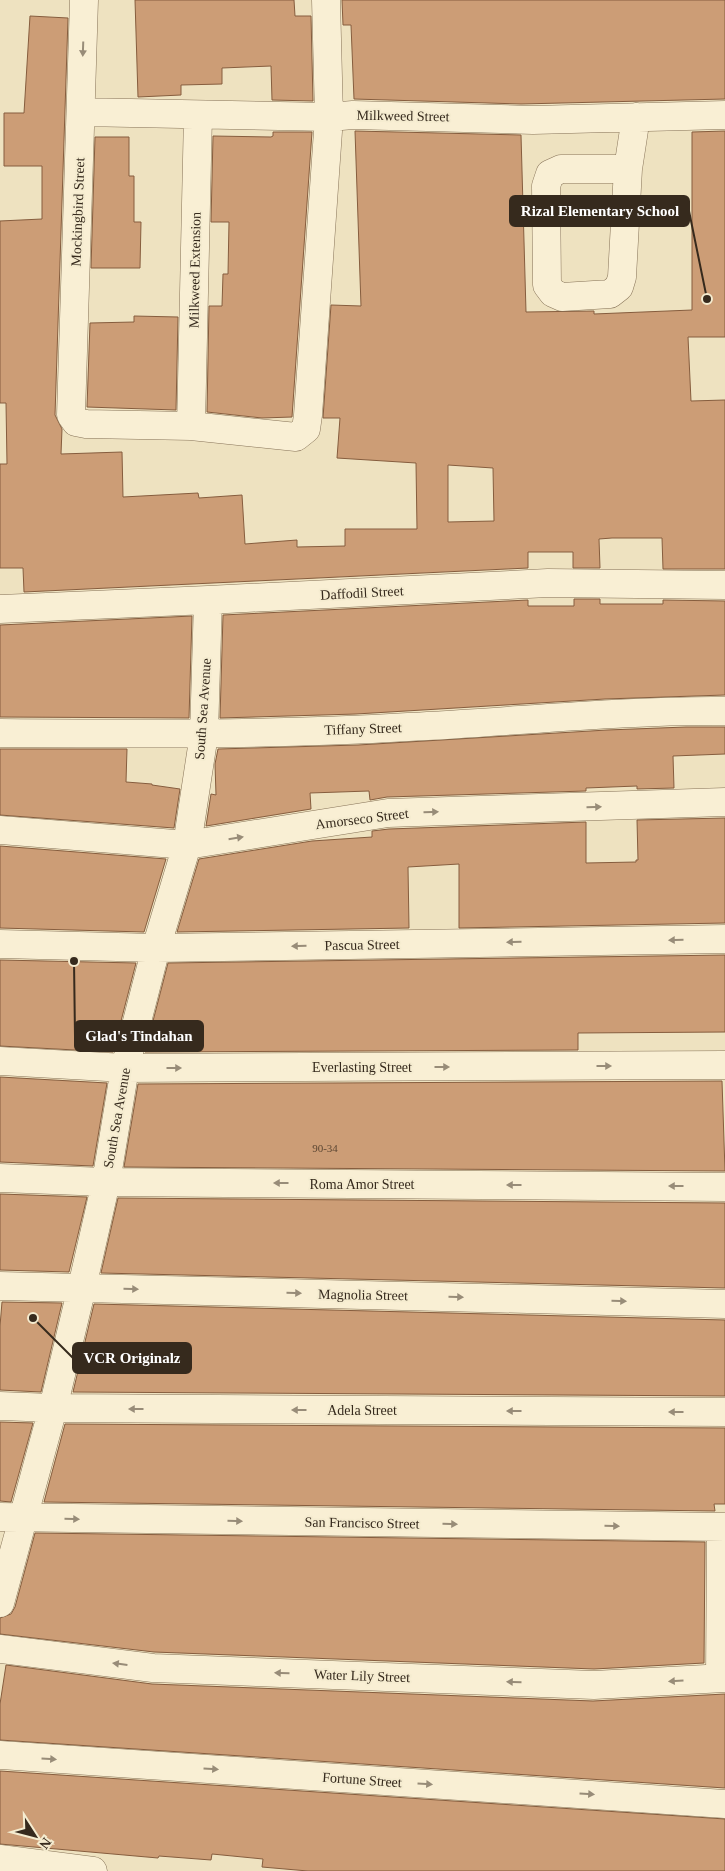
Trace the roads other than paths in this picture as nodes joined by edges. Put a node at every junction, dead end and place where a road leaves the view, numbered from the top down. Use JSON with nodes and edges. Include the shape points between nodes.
{"nodes":[{"id":1,"x":84,"y":0,"type":"edge"},
{"id":2,"x":326,"y":0,"type":"edge"},
{"id":3,"x":81,"y":112,"type":"junction"},
{"id":4,"x":198,"y":115,"type":"junction"},
{"id":5,"x":725,"y":115,"type":"edge"},
{"id":6,"x":329,"y":117,"type":"junction"},
{"id":7,"x":636,"y":117,"type":"junction"},
{"id":8,"x":628,"y":169,"type":"junction"},
{"id":9,"x":191,"y":426,"type":"junction"},
{"id":10,"x":725,"y":586,"type":"edge"},
{"id":11,"x":208,"y":600,"type":"junction"},
{"id":12,"x":0,"y":609,"type":"edge"},
{"id":13,"x":725,"y":712,"type":"edge"},
{"id":14,"x":0,"y":733,"type":"edge"},
{"id":15,"x":204,"y":734,"type":"junction"},
{"id":16,"x":725,"y":802,"type":"edge"},
{"id":17,"x":0,"y":830,"type":"edge"},
{"id":18,"x":187,"y":845,"type":"junction"},
{"id":19,"x":725,"y":939,"type":"edge"},
{"id":20,"x":0,"y":944,"type":"edge"},
{"id":21,"x":156,"y":948,"type":"junction"},
{"id":22,"x":0,"y":1061,"type":"edge"},
{"id":23,"x":725,"y":1065,"type":"edge"},
{"id":24,"x":125,"y":1068,"type":"junction"},
{"id":25,"x":0,"y":1178,"type":"edge"},
{"id":26,"x":106,"y":1182,"type":"junction"},
{"id":27,"x":725,"y":1187,"type":"edge"},
{"id":28,"x":0,"y":1286,"type":"edge"},
{"id":29,"x":82,"y":1288,"type":"junction"},
{"id":30,"x":725,"y":1304,"type":"edge"},
{"id":31,"x":0,"y":1406,"type":"edge"},
{"id":32,"x":53,"y":1408,"type":"junction"},
{"id":33,"x":725,"y":1412,"type":"edge"},
{"id":34,"x":12,"y":1518,"type":"edge"},
{"id":35,"x":723,"y":1527,"type":"edge"},
{"id":36,"x":0,"y":1603,"type":"edge"},
{"id":37,"x":0,"y":1649,"type":"edge"},
{"id":38,"x":722,"y":1678,"type":"edge"},
{"id":39,"x":0,"y":1755,"type":"edge"},
{"id":40,"x":725,"y":1804,"type":"edge"},
{"id":41,"x":0,"y":1859,"type":"edge"},
{"id":42,"x":93,"y":1871,"type":"edge"}],
"edges":[{"from":1,"to":3,"type":"street","name":"Mockingbird Street","one_way":true},
{"from":2,"to":6,"type":"street"},
{"from":3,"to":4,"type":"street","name":"Milkweed Street"},
{"from":3,"to":9,"type":"street","name":"Mockingbird Street","via":[[71,415],[76,422],[86,424]]},
{"from":4,"to":6,"type":"street","name":"Milkweed Street"},
{"from":4,"to":9,"type":"street","name":"Milkweed Extension"},
{"from":5,"to":7,"type":"street","name":"Milkweed Street"},
{"from":6,"to":7,"type":"street","name":"Milkweed Street","via":[[533,120]]},
{"from":6,"to":9,"type":"street","via":[[306,429],[296,437]]},
{"from":7,"to":8,"type":"street"},
{"from":8,"to":8,"type":"street","via":[[619,287],[610,294],[562,297],[553,293],[547,285],[546,186],[550,174],[561,169]]},
{"from":10,"to":11,"type":"street","name":"Daffodil Street","via":[[548,583]]},
{"from":11,"to":12,"type":"street","name":"Daffodil Street"},
{"from":11,"to":15,"type":"street","name":"South Sea Avenue"},
{"from":13,"to":15,"type":"street","name":"Tiffany Street","via":[[601,714],[408,728]]},
{"from":14,"to":15,"type":"street","name":"Tiffany Street"},
{"from":15,"to":18,"type":"street","name":"South Sea Avenue"},
{"from":18,"to":16,"type":"street","name":"Amorseco Street","one_way":true,"via":[[388,814]]},
{"from":17,"to":18,"type":"street","name":"Amorseco Street"},
{"from":18,"to":21,"type":"street","name":"South Sea Avenue"},
{"from":19,"to":21,"type":"street","name":"Pascua Street","one_way":true},
{"from":20,"to":21,"type":"street","name":"Pascua Street"},
{"from":21,"to":24,"type":"street","name":"South Sea Avenue"},
{"from":22,"to":24,"type":"street","name":"Everlasting Street"},
{"from":24,"to":23,"type":"street","name":"Everlasting Street","one_way":true},
{"from":24,"to":26,"type":"street","name":"South Sea Avenue"},
{"from":25,"to":26,"type":"street","name":"Roma Amor Street"},
{"from":27,"to":26,"type":"street","name":"Roma Amor Street","one_way":true},
{"from":26,"to":29,"type":"street","name":"South Sea Avenue"},
{"from":28,"to":29,"type":"street","name":"Magnolia Street"},
{"from":29,"to":30,"type":"street","name":"Magnolia Street","one_way":true},
{"from":29,"to":32,"type":"street","name":"South Sea Avenue"},
{"from":31,"to":32,"type":"street","name":"Adela Street"},
{"from":33,"to":32,"type":"street","name":"Adela Street","one_way":true},
{"from":32,"to":34,"type":"street","name":"South Sea Avenue"},
{"from":34,"to":35,"type":"street","name":"San Francisco Street","one_way":true},
{"from":34,"to":36,"type":"street","name":"South Sea Avenue"},
{"from":35,"to":38,"type":"street"},
{"from":38,"to":37,"type":"street","name":"Water Lily Street","one_way":true,"via":[[594,1685],[153,1668]]},
{"from":39,"to":40,"type":"street","name":"Fortune Street","one_way":true},
{"from":41,"to":42,"type":"street"}]}
